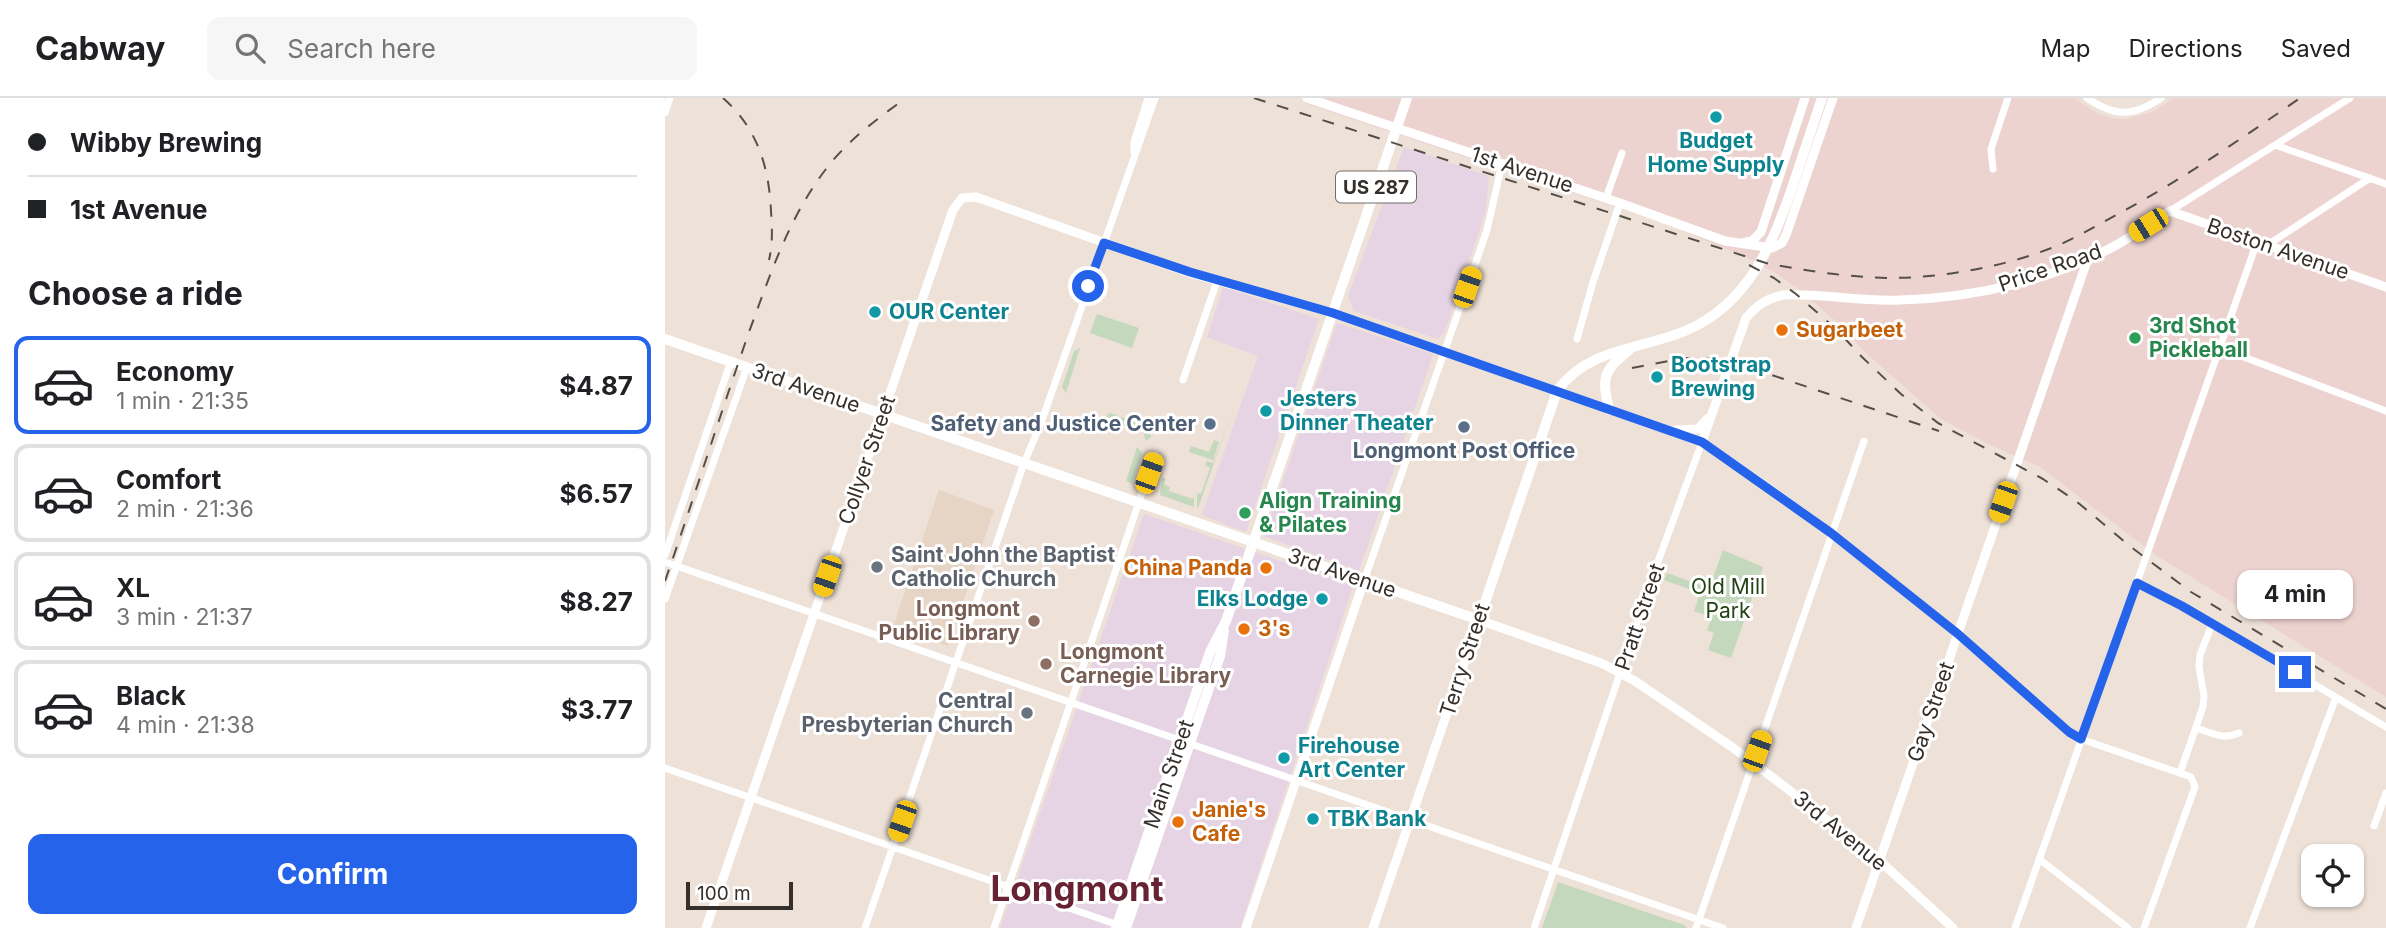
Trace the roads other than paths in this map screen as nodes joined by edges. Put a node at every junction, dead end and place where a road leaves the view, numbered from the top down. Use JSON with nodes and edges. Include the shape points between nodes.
{"nodes":[{"id":1,"x":670,"y":98,"type":"edge"},
{"id":2,"x":1148,"y":98,"type":"edge"},
{"id":3,"x":1155,"y":98,"type":"edge"},
{"id":4,"x":1307,"y":98,"type":"edge"},
{"id":5,"x":1407,"y":98,"type":"edge"},
{"id":6,"x":1805,"y":98,"type":"edge"},
{"id":7,"x":1822,"y":98,"type":"edge"},
{"id":8,"x":1833,"y":98,"type":"edge"},
{"id":9,"x":2008,"y":98,"type":"edge"},
{"id":10,"x":2087,"y":98,"type":"edge"},
{"id":11,"x":2161,"y":98,"type":"edge"},
{"id":12,"x":2350,"y":98,"type":"edge"},
{"id":13,"x":665,"y":113,"type":"edge"},
{"id":14,"x":1396,"y":130,"type":"junction"},
{"id":15,"x":2275,"y":145,"type":"junction"},
{"id":16,"x":1135,"y":152,"type":"junction"},
{"id":17,"x":1622,"y":153,"type":"dead end"},
{"id":18,"x":1502,"y":164,"type":"junction"},
{"id":19,"x":1993,"y":169,"type":"dead end"},
{"id":20,"x":2370,"y":178,"type":"junction"},
{"id":21,"x":2386,"y":184,"type":"edge"},
{"id":22,"x":1606,"y":198,"type":"junction"},
{"id":23,"x":1620,"y":203,"type":"junction"},
{"id":24,"x":2170,"y":211,"type":"junction"},
{"id":25,"x":1104,"y":243,"type":"junction"},
{"id":26,"x":1737,"y":244,"type":"junction"},
{"id":27,"x":2262,"y":244,"type":"junction"},
{"id":28,"x":2088,"y":258,"type":"junction"},
{"id":29,"x":1217,"y":281,"type":"junction"},
{"id":30,"x":2386,"y":287,"type":"edge"},
{"id":31,"x":1753,"y":309,"type":"joint"},
{"id":32,"x":1333,"y":313,"type":"junction"},
{"id":33,"x":665,"y":339,"type":"edge"},
{"id":34,"x":1577,"y":339,"type":"dead end"},
{"id":35,"x":1632,"y":348,"type":"junction"},
{"id":36,"x":2220,"y":348,"type":"junction"},
{"id":37,"x":1444,"y":351,"type":"junction"},
{"id":38,"x":731,"y":361,"type":"junction"},
{"id":39,"x":747,"y":367,"type":"junction"},
{"id":40,"x":1183,"y":380,"type":"dead end"},
{"id":41,"x":1557,"y":391,"type":"junction"},
{"id":42,"x":1715,"y":407,"type":"junction"},
{"id":43,"x":1609,"y":410,"type":"junction"},
{"id":44,"x":2386,"y":411,"type":"edge"},
{"id":45,"x":883,"y":414,"type":"junction"},
{"id":46,"x":1667,"y":430,"type":"junction"},
{"id":47,"x":1864,"y":441,"type":"dead end"},
{"id":48,"x":1702,"y":442,"type":"junction"},
{"id":49,"x":1156,"y":455,"type":"dead end"},
{"id":50,"x":1024,"y":463,"type":"junction"},
{"id":51,"x":1139,"y":503,"type":"junction"},
{"id":52,"x":1831,"y":533,"type":"junction"},
{"id":53,"x":1253,"y":542,"type":"junction"},
{"id":54,"x":665,"y":555,"type":"edge"},
{"id":55,"x":665,"y":562,"type":"edge"},
{"id":56,"x":677,"y":566,"type":"junction"},
{"id":57,"x":1364,"y":581,"type":"junction"},
{"id":58,"x":2137,"y":583,"type":"junction"},
{"id":59,"x":665,"y":599,"type":"edge"},
{"id":60,"x":814,"y":613,"type":"junction"},
{"id":61,"x":1479,"y":620,"type":"junction"},
{"id":62,"x":2213,"y":624,"type":"junction"},
{"id":63,"x":1958,"y":634,"type":"junction"},
{"id":64,"x":956,"y":663,"type":"junction"},
{"id":65,"x":1621,"y":673,"type":"junction"},
{"id":66,"x":2336,"y":697,"type":"junction"},
{"id":67,"x":1071,"y":702,"type":"junction"},
{"id":68,"x":2386,"y":727,"type":"edge"},
{"id":69,"x":2196,"y":728,"type":"junction"},
{"id":70,"x":2239,"y":733,"type":"dead end"},
{"id":71,"x":2081,"y":739,"type":"junction"},
{"id":72,"x":1185,"y":742,"type":"junction"},
{"id":73,"x":1753,"y":762,"type":"junction"},
{"id":74,"x":665,"y":768,"type":"edge"},
{"id":75,"x":2180,"y":774,"type":"junction"},
{"id":76,"x":1296,"y":781,"type":"junction"},
{"id":77,"x":2386,"y":793,"type":"edge"},
{"id":78,"x":751,"y":798,"type":"junction"},
{"id":79,"x":1410,"y":820,"type":"junction"},
{"id":80,"x":2374,"y":826,"type":"dead end"},
{"id":81,"x":893,"y":847,"type":"junction"},
{"id":82,"x":2039,"y":859,"type":"junction"},
{"id":83,"x":1880,"y":862,"type":"junction"},
{"id":84,"x":1554,"y":869,"type":"junction"},
{"id":85,"x":1008,"y":886,"type":"junction"},
{"id":86,"x":1699,"y":919,"type":"junction"},
{"id":87,"x":1122,"y":927,"type":"edge"},
{"id":88,"x":706,"y":928,"type":"edge"},
{"id":89,"x":865,"y":928,"type":"edge"},
{"id":90,"x":993,"y":928,"type":"edge"},
{"id":91,"x":1246,"y":928,"type":"edge"},
{"id":92,"x":1373,"y":928,"type":"edge"},
{"id":93,"x":1534,"y":928,"type":"edge"},
{"id":94,"x":1696,"y":928,"type":"edge"},
{"id":95,"x":1723,"y":928,"type":"edge"},
{"id":96,"x":1856,"y":928,"type":"edge"},
{"id":97,"x":1953,"y":928,"type":"edge"},
{"id":98,"x":2015,"y":928,"type":"edge"},
{"id":99,"x":2128,"y":928,"type":"edge"},
{"id":100,"x":2144,"y":928,"type":"edge"},
{"id":101,"x":2250,"y":928,"type":"edge"}],
"edges":[{"from":1,"to":13,"type":"street"},
{"from":2,"to":16,"type":"street"},
{"from":3,"to":16,"type":"street"},
{"from":4,"to":14,"type":"street","name":"1st Avenue"},
{"from":5,"to":14,"type":"highway","number":"US 287"},
{"from":6,"to":26,"type":"street","via":[[1758,237]]},
{"from":7,"to":35,"type":"main road","via":[[1778,228],[1754,274],[1703,322]]},
{"from":8,"to":26,"type":"street","name":"1st Avenue","via":[[1781,243],[1772,247]]},
{"from":9,"to":19,"type":"street","via":[[1991,149]]},
{"from":10,"to":11,"type":"street","via":[[2099,107],[2126,113]]},
{"from":12,"to":15,"type":"street","name":"Price Road"},
{"from":14,"to":18,"type":"street","name":"1st Avenue"},
{"from":14,"to":32,"type":"highway","name":"Main Street","number":"US 287"},
{"from":15,"to":20,"type":"street"},
{"from":15,"to":24,"type":"street","name":"Price Road"},
{"from":16,"to":25,"type":"street"},
{"from":17,"to":22,"type":"street"},
{"from":18,"to":22,"type":"street","name":"1st Avenue"},
{"from":18,"to":37,"type":"street","via":[[1487,230]]},
{"from":20,"to":21,"type":"street"},
{"from":20,"to":27,"type":"street"},
{"from":22,"to":23,"type":"street","name":"1st Avenue"},
{"from":23,"to":26,"type":"street","name":"1st Avenue"},
{"from":23,"to":34,"type":"street"},
{"from":24,"to":27,"type":"street","name":"Boston Avenue"},
{"from":24,"to":28,"type":"street","name":"Price Road"},
{"from":25,"to":29,"type":"street"},
{"from":25,"to":45,"type":"street","name":"Collyer Street","via":[[968,196],[958,201]]},
{"from":25,"to":50,"type":"street"},
{"from":27,"to":30,"type":"street","name":"Boston Avenue"},
{"from":27,"to":36,"type":"street"},
{"from":28,"to":31,"type":"street","name":"Price Road","via":[[2017,283],[1964,294],[1898,300],[1783,295]]},
{"from":28,"to":63,"type":"street","name":"Gay Street"},
{"from":29,"to":32,"type":"street"},
{"from":29,"to":40,"type":"street"},
{"from":31,"to":42,"type":"street","name":"Pratt Street","via":[[1743,324]]},
{"from":32,"to":37,"type":"street"},
{"from":32,"to":53,"type":"highway","name":"Main Street","number":"US 287"},
{"from":33,"to":38,"type":"main road","name":"3rd Avenue"},
{"from":35,"to":41,"type":"main road","via":[[1587,362]]},
{"from":35,"to":43,"type":"main road","via":[[1607,374],[1604,388]]},
{"from":36,"to":44,"type":"street"},
{"from":36,"to":58,"type":"street"},
{"from":37,"to":41,"type":"street"},
{"from":37,"to":57,"type":"street"},
{"from":38,"to":39,"type":"main road","name":"3rd Avenue"},
{"from":38,"to":54,"type":"street"},
{"from":39,"to":45,"type":"main road","name":"3rd Avenue"},
{"from":39,"to":56,"type":"street"},
{"from":41,"to":43,"type":"street"},
{"from":41,"to":61,"type":"main road","name":"Terry Street"},
{"from":42,"to":46,"type":"street","via":[[1698,429]]},
{"from":42,"to":48,"type":"street","name":"Pratt Street"},
{"from":43,"to":46,"type":"street"},
{"from":45,"to":50,"type":"main road","name":"3rd Avenue"},
{"from":45,"to":60,"type":"street","name":"Collyer Street"},
{"from":46,"to":48,"type":"street"},
{"from":47,"to":52,"type":"street"},
{"from":48,"to":52,"type":"street"},
{"from":48,"to":65,"type":"street","name":"Pratt Street"},
{"from":49,"to":51,"type":"street"},
{"from":50,"to":51,"type":"main road","name":"3rd Avenue"},
{"from":50,"to":64,"type":"street"},
{"from":51,"to":53,"type":"main road","name":"3rd Avenue"},
{"from":51,"to":67,"type":"street"},
{"from":52,"to":63,"type":"street"},
{"from":52,"to":73,"type":"street"},
{"from":53,"to":57,"type":"main road","name":"3rd Avenue"},
{"from":53,"to":72,"type":"highway","name":"Main Street","number":"US 287","via":[[1226,621],[1220,656]]},
{"from":55,"to":56,"type":"street"},
{"from":56,"to":59,"type":"street"},
{"from":56,"to":60,"type":"street"},
{"from":57,"to":61,"type":"main road","name":"3rd Avenue"},
{"from":57,"to":76,"type":"street"},
{"from":58,"to":62,"type":"street"},
{"from":58,"to":71,"type":"street"},
{"from":60,"to":64,"type":"street"},
{"from":60,"to":78,"type":"street","name":"Collyer Street"},
{"from":61,"to":65,"type":"street","name":"3rd Avenue"},
{"from":61,"to":79,"type":"street","name":"Terry Street"},
{"from":62,"to":66,"type":"street"},
{"from":62,"to":69,"type":"street","via":[[2200,655],[2204,695]]},
{"from":63,"to":71,"type":"street"},
{"from":63,"to":83,"type":"street","name":"Gay Street"},
{"from":64,"to":67,"type":"street"},
{"from":64,"to":81,"type":"street"},
{"from":65,"to":73,"type":"street","name":"3rd Avenue"},
{"from":65,"to":84,"type":"street","name":"Pratt Street"},
{"from":66,"to":68,"type":"street"},
{"from":66,"to":101,"type":"street"},
{"from":67,"to":72,"type":"street"},
{"from":67,"to":85,"type":"street"},
{"from":69,"to":70,"type":"street","via":[[2221,737]]},
{"from":69,"to":75,"type":"street"},
{"from":71,"to":75,"type":"street"},
{"from":71,"to":82,"type":"street"},
{"from":72,"to":76,"type":"street"},
{"from":72,"to":87,"type":"highway","name":"Main Street","number":"US 287"},
{"from":73,"to":83,"type":"street","name":"3rd Avenue"},
{"from":73,"to":86,"type":"street"},
{"from":74,"to":78,"type":"street"},
{"from":75,"to":100,"type":"street","via":[[2191,778],[2195,787]]},
{"from":76,"to":79,"type":"street"},
{"from":76,"to":91,"type":"street"},
{"from":77,"to":80,"type":"street"},
{"from":78,"to":81,"type":"street"},
{"from":78,"to":88,"type":"street","name":"Collyer Street"},
{"from":79,"to":84,"type":"street"},
{"from":79,"to":92,"type":"street","name":"Terry Street"},
{"from":81,"to":85,"type":"street"},
{"from":81,"to":89,"type":"street"},
{"from":82,"to":98,"type":"street"},
{"from":82,"to":99,"type":"street"},
{"from":83,"to":96,"type":"street","name":"Gay Street"},
{"from":83,"to":97,"type":"street","name":"3rd Avenue"},
{"from":84,"to":86,"type":"street"},
{"from":84,"to":93,"type":"street","name":"Pratt Street"},
{"from":85,"to":87,"type":"street"},
{"from":85,"to":90,"type":"street"},
{"from":86,"to":94,"type":"street"},
{"from":86,"to":95,"type":"street"}]}
